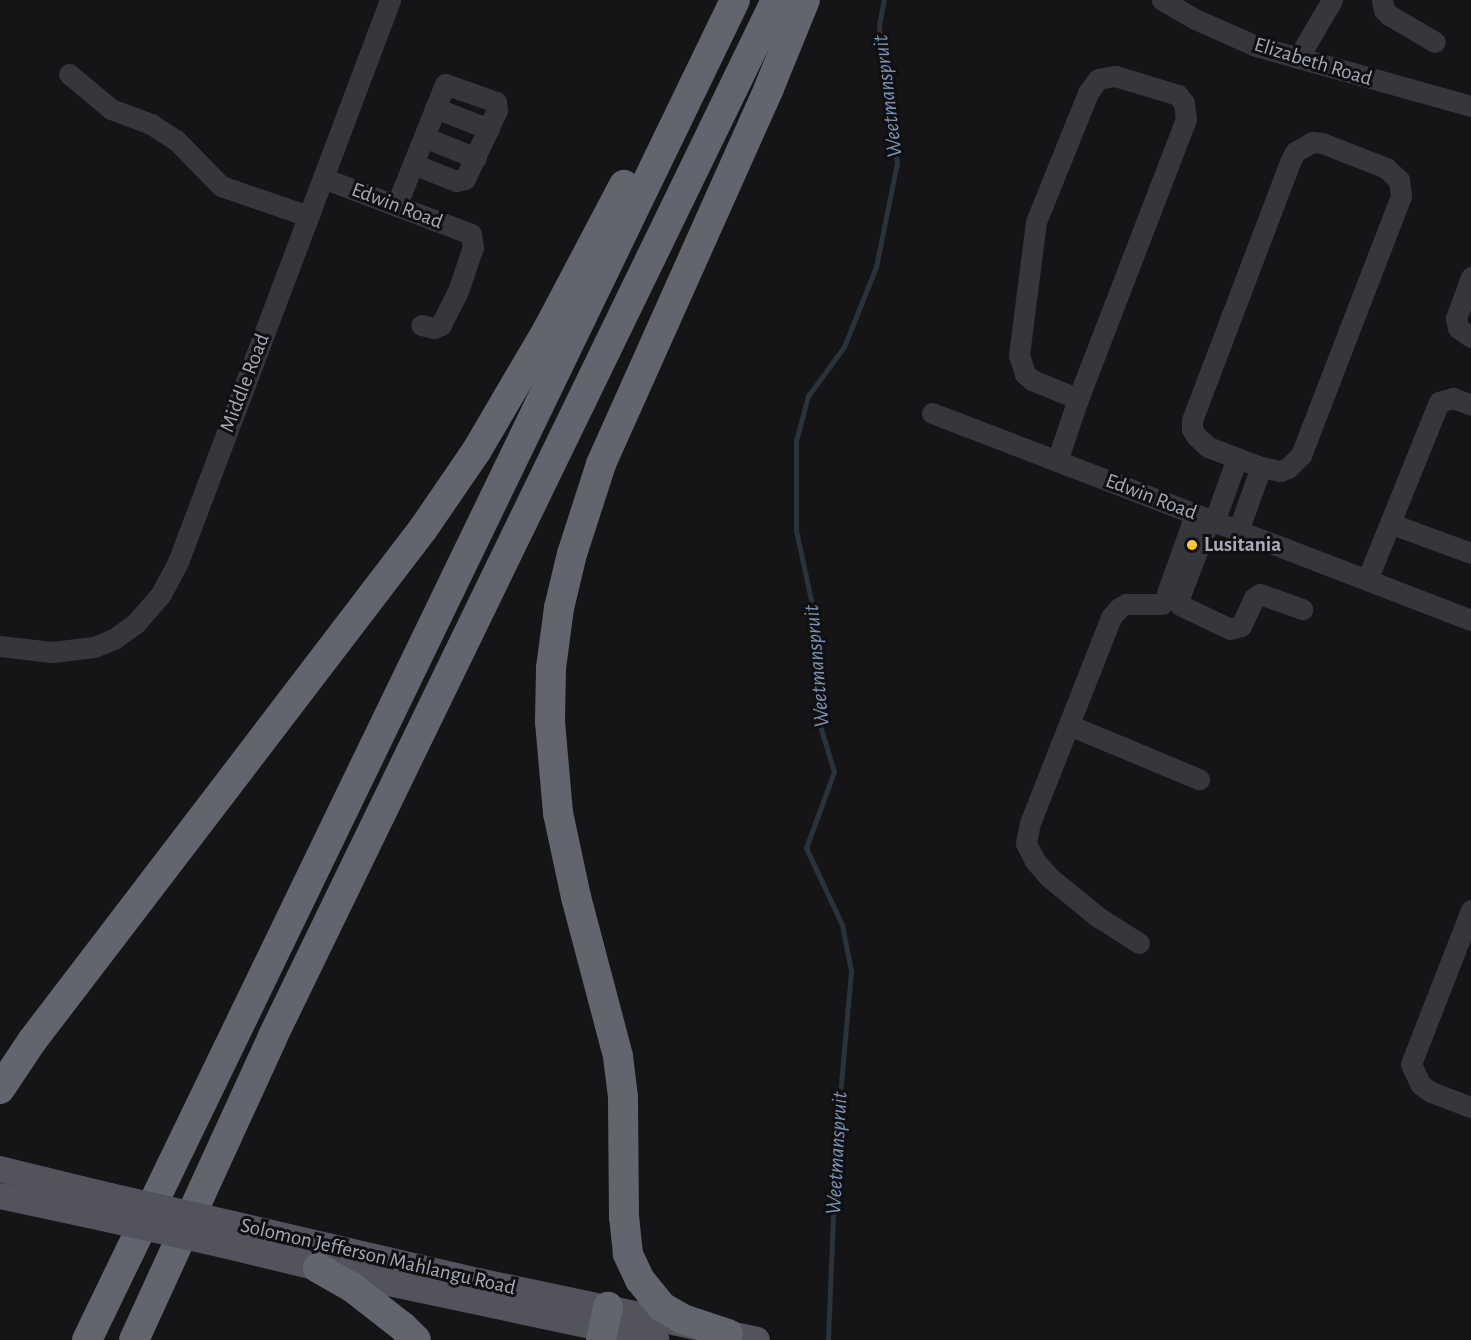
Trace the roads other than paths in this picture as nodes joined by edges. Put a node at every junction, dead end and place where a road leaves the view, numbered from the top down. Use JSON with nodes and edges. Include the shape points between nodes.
{"nodes":[{"id":1,"x":390,"y":0,"type":"edge"},
{"id":2,"x":721,"y":0,"type":"edge"},
{"id":3,"x":735,"y":0,"type":"edge"},
{"id":4,"x":776,"y":0,"type":"edge"},
{"id":5,"x":805,"y":0,"type":"edge"},
{"id":6,"x":1162,"y":0,"type":"edge"},
{"id":7,"x":1332,"y":0,"type":"edge"},
{"id":8,"x":1382,"y":0,"type":"edge"},
{"id":9,"x":1435,"y":42,"type":"dead end"},
{"id":10,"x":1298,"y":58,"type":"junction"},
{"id":11,"x":69,"y":74,"type":"dead end"},
{"id":12,"x":1471,"y":106,"type":"edge"},
{"id":13,"x":435,"y":108,"type":"junction"},
{"id":14,"x":489,"y":129,"type":"junction"},
{"id":15,"x":424,"y":137,"type":"junction"},
{"id":16,"x":476,"y":159,"type":"junction"},
{"id":17,"x":413,"y":164,"type":"junction"},
{"id":18,"x":322,"y":178,"type":"junction"},
{"id":19,"x":396,"y":206,"type":"junction"},
{"id":20,"x":308,"y":216,"type":"junction"},
{"id":21,"x":1471,"y":277,"type":"edge"},
{"id":22,"x":421,"y":325,"type":"dead end"},
{"id":23,"x":1471,"y":337,"type":"edge"},
{"id":24,"x":1078,"y":399,"type":"junction"},
{"id":25,"x":1471,"y":405,"type":"edge"},
{"id":26,"x":932,"y":413,"type":"dead end"},
{"id":27,"x":1238,"y":458,"type":"junction"},
{"id":28,"x":1057,"y":460,"type":"junction"},
{"id":29,"x":1261,"y":467,"type":"junction"},
{"id":30,"x":1206,"y":519,"type":"junction"},
{"id":31,"x":1392,"y":524,"type":"junction"},
{"id":32,"x":1238,"y":531,"type":"junction"},
{"id":33,"x":1471,"y":553,"type":"edge"},
{"id":34,"x":1367,"y":580,"type":"junction"},
{"id":35,"x":1172,"y":600,"type":"junction"},
{"id":36,"x":1302,"y":609,"type":"dead end"},
{"id":37,"x":1471,"y":620,"type":"edge"},
{"id":38,"x":0,"y":646,"type":"edge"},
{"id":39,"x":1069,"y":725,"type":"junction"},
{"id":40,"x":1199,"y":779,"type":"dead end"},
{"id":41,"x":1471,"y":910,"type":"edge"},
{"id":42,"x":1139,"y":943,"type":"dead end"},
{"id":43,"x":272,"y":1038,"type":"junction"},
{"id":44,"x":32,"y":1041,"type":"junction"},
{"id":45,"x":0,"y":1076,"type":"edge"},
{"id":46,"x":0,"y":1089,"type":"edge"},
{"id":47,"x":1471,"y":1107,"type":"edge"},
{"id":48,"x":0,"y":1169,"type":"edge"},
{"id":49,"x":0,"y":1196,"type":"edge"},
{"id":50,"x":107,"y":1207,"type":"junction"},
{"id":51,"x":229,"y":1234,"type":"junction"},
{"id":52,"x":318,"y":1268,"type":"junction"},
{"id":53,"x":605,"y":1326,"type":"edge"},
{"id":54,"x":742,"y":1337,"type":"edge"},
{"id":55,"x":87,"y":1340,"type":"edge"},
{"id":56,"x":134,"y":1340,"type":"edge"},
{"id":57,"x":142,"y":1340,"type":"edge"},
{"id":58,"x":416,"y":1340,"type":"edge"},
{"id":59,"x":656,"y":1340,"type":"edge"}],
"edges":[{"from":1,"to":18,"type":"street","name":"Middle Road"},
{"from":2,"to":44,"type":"highway","via":[[548,329],[477,450],[374,594]]},
{"from":3,"to":55,"type":"highway"},
{"from":4,"to":43,"type":"highway"},
{"from":5,"to":54,"type":"highway","via":[[601,464],[572,554],[551,668],[550,721],[565,854],[618,1056],[628,1254],[640,1280],[662,1307],[682,1319]]},
{"from":6,"to":10,"type":"street","name":"Elizabeth Road","via":[[1225,33]]},
{"from":7,"to":10,"type":"street"},
{"from":8,"to":9,"type":"street","via":[[1389,15]]},
{"from":10,"to":12,"type":"street","name":"Elizabeth Road"},
{"from":11,"to":20,"type":"street","via":[[111,109],[151,124],[177,140],[221,186]]},
{"from":13,"to":14,"type":"street"},
{"from":13,"to":14,"type":"street","via":[[445,84],[450,84],[496,102]]},
{"from":13,"to":15,"type":"street"},
{"from":14,"to":16,"type":"street"},
{"from":15,"to":16,"type":"street"},
{"from":15,"to":17,"type":"street"},
{"from":16,"to":17,"type":"street","via":[[460,182]]},
{"from":17,"to":19,"type":"street"},
{"from":18,"to":19,"type":"street","name":"Edwin Road"},
{"from":18,"to":20,"type":"street","name":"Middle Road"},
{"from":19,"to":22,"type":"street","name":"Edwin Road","via":[[471,234],[473,247],[441,325]]},
{"from":20,"to":38,"type":"street","name":"Middle Road","via":[[178,562],[161,594],[135,624],[94,647],[52,652]]},
{"from":21,"to":23,"type":"street","via":[[1456,318],[1458,328]]},
{"from":24,"to":24,"type":"street","via":[[1186,119],[1178,95],[1115,76],[1098,80],[1088,93],[1036,222],[1019,355],[1025,374],[1032,380]]},
{"from":24,"to":28,"type":"street"},
{"from":25,"to":31,"type":"street","via":[[1453,398],[1439,402]]},
{"from":26,"to":28,"type":"street","name":"Edwin Road"},
{"from":27,"to":29,"type":"street"},
{"from":27,"to":29,"type":"street","via":[[1200,441],[1192,429],[1192,420],[1290,162],[1303,146],[1322,143],[1386,168],[1399,180],[1401,196],[1300,455],[1280,471]]},
{"from":27,"to":30,"type":"street"},
{"from":28,"to":30,"type":"street","name":"Edwin Road"},
{"from":29,"to":32,"type":"street"},
{"from":30,"to":32,"type":"street","name":"Edwin Road"},
{"from":30,"to":35,"type":"street"},
{"from":31,"to":33,"type":"street"},
{"from":31,"to":34,"type":"street"},
{"from":32,"to":34,"type":"street","name":"Edwin Road"},
{"from":34,"to":37,"type":"street","name":"Edwin Road"},
{"from":35,"to":36,"type":"street","via":[[1230,628],[1241,626],[1254,598],[1260,594]]},
{"from":35,"to":39,"type":"street","via":[[1126,604],[1115,612],[1103,633]]},
{"from":39,"to":40,"type":"street"},
{"from":39,"to":42,"type":"street","via":[[1030,823],[1026,843],[1049,877],[1098,917]]},
{"from":41,"to":47,"type":"street","via":[[1411,1064],[1422,1085],[1431,1092]]},
{"from":43,"to":56,"type":"highway"},
{"from":43,"to":57,"type":"highway","via":[[265,1070],[249,1109]]},
{"from":44,"to":45,"type":"highway"},
{"from":44,"to":46,"type":"highway"},
{"from":48,"to":50,"type":"main road","name":"Solomon Jefferson Mahlangu Road"},
{"from":49,"to":50,"type":"main road","name":"Solomon Jefferson Mahlangu Road"},
{"from":50,"to":51,"type":"main road","name":"Solomon Jefferson Mahlangu Road","bridge":true},
{"from":51,"to":52,"type":"main road","name":"Solomon Jefferson Mahlangu Road"},
{"from":51,"to":53,"type":"main road","name":"Solomon Jefferson Mahlangu Road","via":[[478,1281]]},
{"from":52,"to":53,"type":"main road","name":"Solomon Jefferson Mahlangu Road"},
{"from":52,"to":58,"type":"highway","via":[[353,1288]]},
{"from":53,"to":54,"type":"main road","name":"Solomon Jefferson Mahlangu Road"},
{"from":53,"to":59,"type":"main road","name":"Solomon Jefferson Mahlangu Road"}]}
